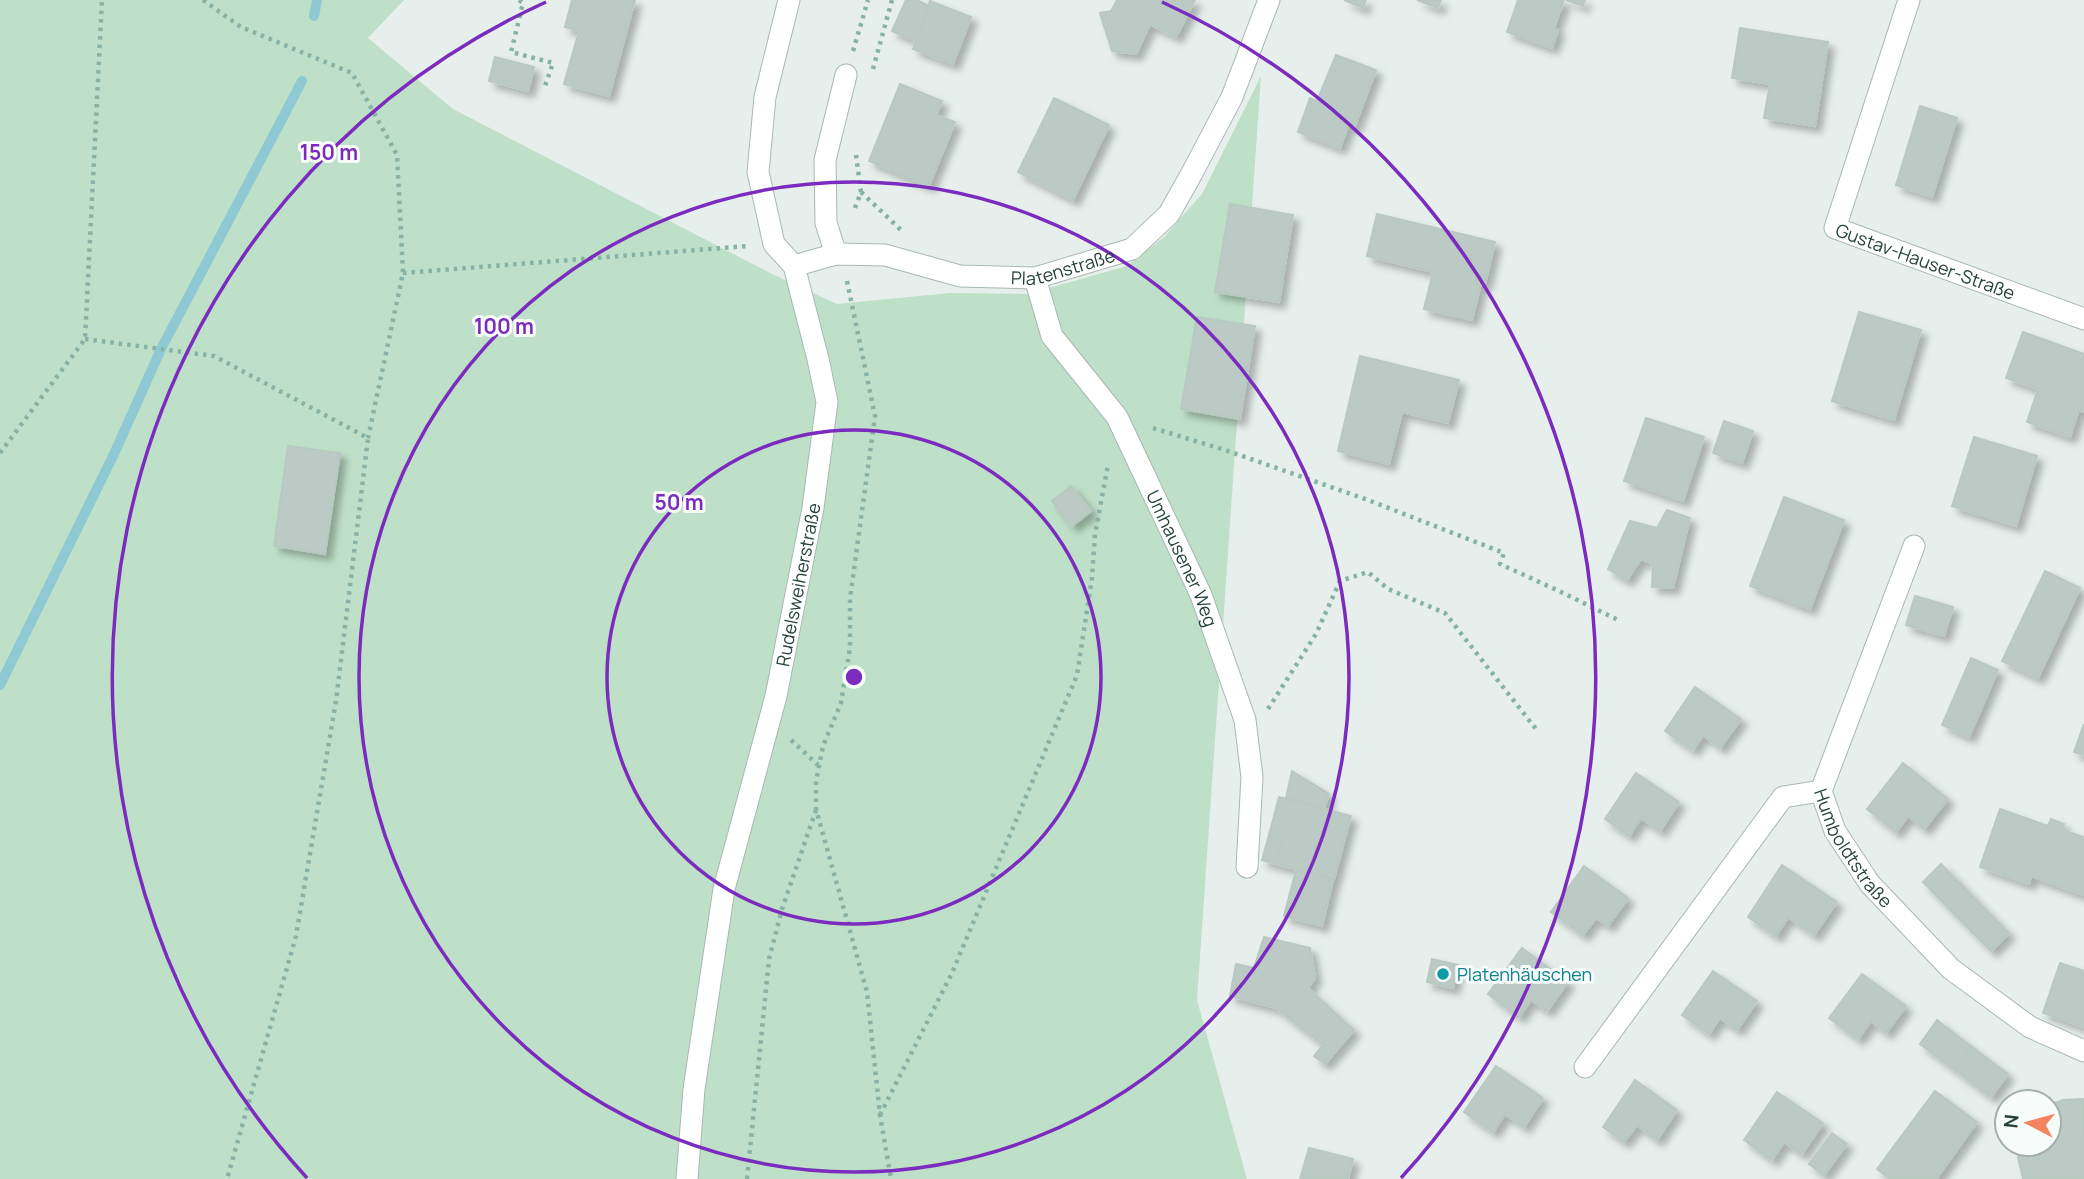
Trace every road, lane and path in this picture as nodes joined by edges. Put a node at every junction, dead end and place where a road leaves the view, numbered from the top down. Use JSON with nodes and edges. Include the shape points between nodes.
{"nodes":[{"id":1,"x":102,"y":0,"type":"edge"},
{"id":2,"x":203,"y":0,"type":"edge"},
{"id":3,"x":519,"y":0,"type":"edge"},
{"id":4,"x":789,"y":0,"type":"edge"},
{"id":5,"x":869,"y":0,"type":"edge"},
{"id":6,"x":1269,"y":0,"type":"edge"},
{"id":7,"x":1909,"y":0,"type":"edge"},
{"id":8,"x":846,"y":75,"type":"joint"},
{"id":9,"x":545,"y":86,"type":"dead end"},
{"id":10,"x":861,"y":192,"type":"dead end"},
{"id":11,"x":774,"y":244,"type":"junction"},
{"id":12,"x":836,"y":254,"type":"junction"},
{"id":13,"x":919,"y":265,"type":"junction"},
{"id":14,"x":793,"y":266,"type":"junction"},
{"id":15,"x":403,"y":273,"type":"junction"},
{"id":16,"x":1035,"y":278,"type":"junction"},
{"id":17,"x":2084,"y":319,"type":"edge"},
{"id":18,"x":85,"y":339,"type":"junction"},
{"id":19,"x":1117,"y":417,"type":"junction"},
{"id":20,"x":368,"y":438,"type":"junction"},
{"id":21,"x":0,"y":453,"type":"edge"},
{"id":22,"x":1914,"y":547,"type":"dead end"},
{"id":23,"x":1620,"y":621,"type":"dead end"},
{"id":24,"x":1245,"y":720,"type":"junction"},
{"id":25,"x":1536,"y":729,"type":"dead end"},
{"id":26,"x":1821,"y":791,"type":"junction"},
{"id":27,"x":816,"y":809,"type":"junction"},
{"id":28,"x":1247,"y":867,"type":"dead end"},
{"id":29,"x":2084,"y":1051,"type":"edge"},
{"id":30,"x":1585,"y":1066,"type":"dead end"},
{"id":31,"x":880,"y":1115,"type":"junction"},
{"id":32,"x":227,"y":1179,"type":"edge"},
{"id":33,"x":687,"y":1179,"type":"edge"},
{"id":34,"x":747,"y":1179,"type":"edge"},
{"id":35,"x":891,"y":1179,"type":"edge"}],
"edges":[{"from":1,"to":18,"type":"path"},
{"from":2,"to":15,"type":"path","via":[[241,27],[352,73],[397,155]]},
{"from":3,"to":9,"type":"path","via":[[523,3],[511,52],[553,64]]},
{"from":4,"to":11,"type":"street","name":"Rudelsweiherstraße","via":[[765,97],[758,172]]},
{"from":5,"to":8,"type":"path"},
{"from":6,"to":16,"type":"street","name":"Platenstraße","via":[[1233,97],[1169,214],[1132,249]]},
{"from":7,"to":17,"type":"street","name":"Gustav-Hauser-Straße","via":[[1835,228]]},
{"from":8,"to":12,"type":"street","via":[[825,160],[826,223]]},
{"from":10,"to":13,"type":"path","via":[[914,243]]},
{"from":11,"to":14,"type":"street","name":"Rudelsweiherstraße"},
{"from":11,"to":15,"type":"path"},
{"from":12,"to":13,"type":"street","name":"Platenstraße","via":[[886,255]]},
{"from":12,"to":14,"type":"street","name":"Platenstraße"},
{"from":12,"to":27,"type":"path","via":[[847,281],[875,416],[850,599],[850,648],[841,703],[823,746]]},
{"from":13,"to":16,"type":"street","name":"Platenstraße","via":[[960,276]]},
{"from":14,"to":33,"type":"street","name":"Rudelsweiherstraße","via":[[827,402],[813,508],[776,695],[724,889],[694,1089]]},
{"from":15,"to":20,"type":"path"},
{"from":16,"to":19,"type":"street","name":"Umhausener Weg","via":[[1052,336]]},
{"from":18,"to":20,"type":"path","via":[[215,356]]},
{"from":18,"to":21,"type":"path"},
{"from":19,"to":23,"type":"path","via":[[1356,495],[1504,553],[1500,564]]},
{"from":19,"to":24,"type":"street","name":"Umhausener Weg","via":[[1201,594]]},
{"from":19,"to":31,"type":"path","via":[[1095,534],[1077,675],[952,973]]},
{"from":20,"to":32,"type":"path","via":[[336,701],[296,936]]},
{"from":22,"to":26,"type":"street"},
{"from":24,"to":25,"type":"path","via":[[1265,714],[1316,634],[1340,581],[1368,572],[1388,589],[1445,613]]},
{"from":24,"to":28,"type":"street","name":"Umhausener Weg","via":[[1252,777]]},
{"from":26,"to":29,"type":"street","name":"Humboldtstraße","via":[[1835,831],[1870,884],[1951,969],[2031,1027]]},
{"from":26,"to":30,"type":"street","name":"Humboldtstraße","via":[[1783,797]]},
{"from":27,"to":31,"type":"path","via":[[867,992]]},
{"from":27,"to":34,"type":"path","via":[[769,959]]},
{"from":31,"to":35,"type":"path"}]}
